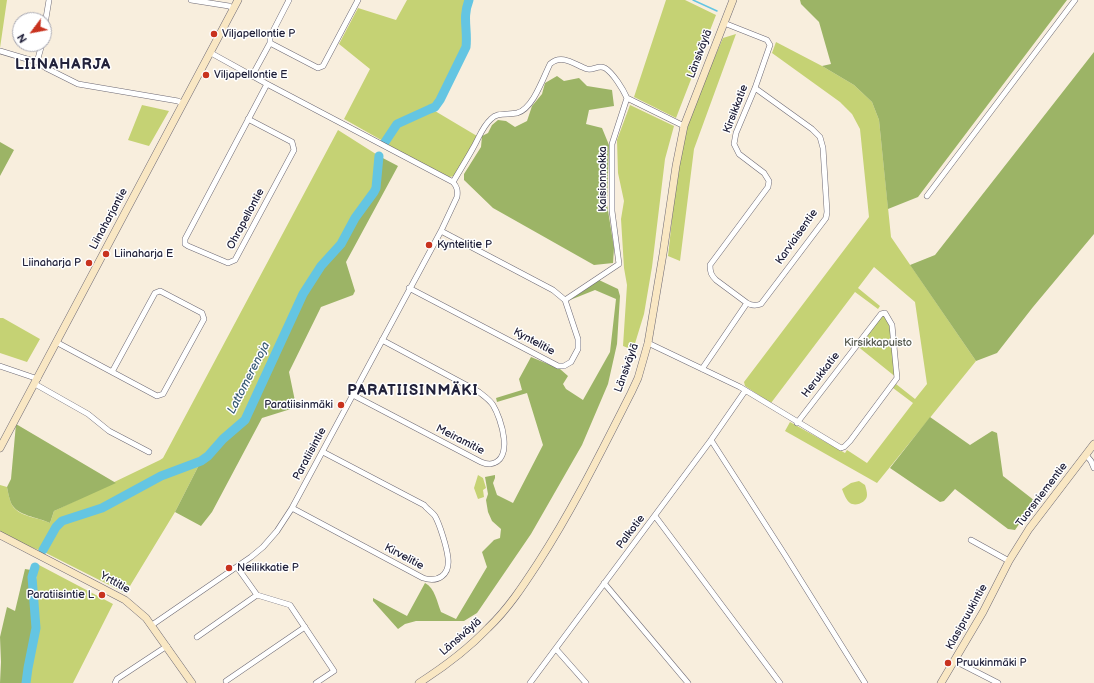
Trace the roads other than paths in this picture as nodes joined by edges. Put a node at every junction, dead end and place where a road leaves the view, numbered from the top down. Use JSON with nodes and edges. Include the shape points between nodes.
{"nodes":[{"id":1,"x":49,"y":0,"type":"edge"},
{"id":2,"x":191,"y":0,"type":"edge"},
{"id":3,"x":238,"y":0,"type":"edge"},
{"id":4,"x":289,"y":0,"type":"edge"},
{"id":5,"x":358,"y":0,"type":"edge"},
{"id":6,"x":733,"y":0,"type":"edge"},
{"id":7,"x":1075,"y":0,"type":"edge"},
{"id":8,"x":234,"y":8,"type":"junction"},
{"id":9,"x":47,"y":12,"type":"edge"},
{"id":10,"x":724,"y":23,"type":"junction"},
{"id":11,"x":270,"y":43,"type":"junction"},
{"id":12,"x":0,"y":51,"type":"edge"},
{"id":13,"x":41,"y":52,"type":"edge"},
{"id":14,"x":211,"y":53,"type":"junction"},
{"id":15,"x":37,"y":62,"type":"junction"},
{"id":16,"x":252,"y":76,"type":"junction"},
{"id":17,"x":267,"y":84,"type":"junction"},
{"id":18,"x":755,"y":88,"type":"junction"},
{"id":19,"x":626,"y":98,"type":"junction"},
{"id":20,"x":183,"y":104,"type":"junction"},
{"id":21,"x":248,"y":118,"type":"junction"},
{"id":22,"x":684,"y":126,"type":"junction"},
{"id":23,"x":453,"y":182,"type":"junction"},
{"id":24,"x":927,"y":196,"type":"dead end"},
{"id":25,"x":441,"y":231,"type":"junction"},
{"id":26,"x":409,"y":288,"type":"junction"},
{"id":27,"x":565,"y":300,"type":"junction"},
{"id":28,"x":746,"y":303,"type":"junction"},
{"id":29,"x":382,"y":340,"type":"junction"},
{"id":30,"x":56,"y":342,"type":"junction"},
{"id":31,"x":648,"y":343,"type":"junction"},
{"id":32,"x":0,"y":366,"type":"edge"},
{"id":33,"x":702,"y":369,"type":"junction"},
{"id":34,"x":112,"y":372,"type":"junction"},
{"id":35,"x":36,"y":381,"type":"junction"},
{"id":36,"x":745,"y":391,"type":"junction"},
{"id":37,"x":353,"y":395,"type":"junction"},
{"id":38,"x":797,"y":423,"type":"junction"},
{"id":39,"x":711,"y":440,"type":"junction"},
{"id":40,"x":1094,"y":444,"type":"edge"},
{"id":41,"x":0,"y":448,"type":"edge"},
{"id":42,"x":149,"y":452,"type":"dead end"},
{"id":43,"x":323,"y":452,"type":"junction"},
{"id":44,"x":1086,"y":456,"type":"junction"},
{"id":45,"x":1094,"y":468,"type":"edge"},
{"id":46,"x":292,"y":508,"type":"junction"},
{"id":47,"x":655,"y":516,"type":"junction"},
{"id":48,"x":0,"y":535,"type":"edge"},
{"id":49,"x":971,"y":540,"type":"dead end"},
{"id":50,"x":1009,"y":561,"type":"junction"},
{"id":51,"x":237,"y":567,"type":"junction"},
{"id":52,"x":604,"y":583,"type":"junction"},
{"id":53,"x":257,"y":595,"type":"junction"},
{"id":54,"x":152,"y":624,"type":"junction"},
{"id":55,"x":305,"y":628,"type":"junction"},
{"id":56,"x":197,"y":637,"type":"dead end"},
{"id":57,"x":167,"y":646,"type":"junction"},
{"id":58,"x":556,"y":649,"type":"junction"},
{"id":59,"x":955,"y":661,"type":"junction"},
{"id":60,"x":429,"y":680,"type":"edge"},
{"id":61,"x":226,"y":681,"type":"dead end"},
{"id":62,"x":115,"y":683,"type":"edge"},
{"id":63,"x":192,"y":683,"type":"edge"},
{"id":64,"x":316,"y":683,"type":"edge"},
{"id":65,"x":419,"y":683,"type":"edge"},
{"id":66,"x":530,"y":683,"type":"edge"},
{"id":67,"x":586,"y":683,"type":"edge"},
{"id":68,"x":688,"y":683,"type":"edge"},
{"id":69,"x":780,"y":683,"type":"edge"},
{"id":70,"x":866,"y":683,"type":"edge"},
{"id":71,"x":941,"y":683,"type":"edge"},
{"id":72,"x":998,"y":683,"type":"edge"}],
"edges":[{"from":1,"to":9,"type":"street"},
{"from":2,"to":8,"type":"street"},
{"from":3,"to":8,"type":"main road","name":"Liinaharjantie"},
{"from":4,"to":11,"type":"street","via":[[270,37]]},
{"from":5,"to":11,"type":"street","via":[[323,66],[318,68]]},
{"from":6,"to":10,"type":"main road","name":"Länsiväylä"},
{"from":7,"to":24,"type":"street"},
{"from":8,"to":14,"type":"main road","name":"Liinaharjantie"},
{"from":10,"to":18,"type":"street","name":"Kirsikkatie","via":[[769,41],[770,48]]},
{"from":10,"to":22,"type":"main road","name":"Länsiväylä"},
{"from":11,"to":16,"type":"street"},
{"from":12,"to":15,"type":"street"},
{"from":13,"to":15,"type":"street"},
{"from":14,"to":16,"type":"street"},
{"from":14,"to":20,"type":"main road","name":"Liinaharjantie"},
{"from":15,"to":20,"type":"street","via":[[78,84],[178,101]]},
{"from":16,"to":17,"type":"street"},
{"from":17,"to":21,"type":"street","name":"Ohrapellontie"},
{"from":17,"to":23,"type":"street"},
{"from":18,"to":28,"type":"street","name":"Kirsikkatie","via":[[734,144],[739,154],[764,173],[769,181],[768,187],[710,265],[712,276]]},
{"from":18,"to":28,"type":"street","name":"Karviaisentie","via":[[820,137],[827,212],[826,218],[761,304]]},
{"from":19,"to":22,"type":"street"},
{"from":19,"to":23,"type":"street","via":[[604,67],[588,69],[573,62],[553,61],[522,112],[501,114],[490,119]]},
{"from":19,"to":27,"type":"street","name":"Kaisionnokka","via":[[612,144],[612,211],[619,264]]},
{"from":20,"to":30,"type":"main road","name":"Liinaharjantie"},
{"from":21,"to":21,"type":"street","name":"Ohrapellontie","via":[[185,239],[188,246],[228,263],[235,260],[294,150],[292,142]]},
{"from":22,"to":31,"type":"main road","name":"Länsiväylä"},
{"from":23,"to":25,"type":"street","name":"Paratiisintie","via":[[457,187],[457,197]]},
{"from":25,"to":26,"type":"street","name":"Paratiisintie"},
{"from":25,"to":27,"type":"street","via":[[553,290]]},
{"from":26,"to":27,"type":"street","name":"Kyntelitie","via":[[558,366],[570,362],[578,349],[578,339]]},
{"from":26,"to":29,"type":"street","name":"Paratiisintie"},
{"from":28,"to":33,"type":"street"},
{"from":29,"to":37,"type":"street","name":"Paratiisintie"},
{"from":29,"to":37,"type":"street","name":"Meiramitie","via":[[479,392],[493,404],[505,441],[504,451],[499,460],[490,464],[481,462]]},
{"from":30,"to":34,"type":"street"},
{"from":30,"to":35,"type":"main road","name":"Liinaharjantie"},
{"from":31,"to":33,"type":"street"},
{"from":31,"to":60,"type":"main road","name":"Länsiväylä","via":[[631,393],[580,492],[522,587],[488,628]]},
{"from":32,"to":35,"type":"street"},
{"from":33,"to":36,"type":"street"},
{"from":34,"to":34,"type":"street","via":[[157,396],[163,394],[204,319],[202,313],[160,291],[155,293]]},
{"from":35,"to":41,"type":"main road","name":"Liinaharjantie"},
{"from":35,"to":42,"type":"street","via":[[88,414],[109,431]]},
{"from":36,"to":38,"type":"street"},
{"from":36,"to":39,"type":"street","name":"Palkotie"},
{"from":37,"to":43,"type":"street","name":"Paratiisintie"},
{"from":38,"to":38,"type":"street","name":"Herukkatie","via":[[844,448],[897,378],[892,325],[885,313],[881,314]]},
{"from":39,"to":47,"type":"street","name":"Palkotie"},
{"from":39,"to":70,"type":"street"},
{"from":40,"to":44,"type":"main road","name":"Tuorsniementie"},
{"from":43,"to":46,"type":"street","name":"Paratiisintie"},
{"from":43,"to":46,"type":"street","name":"Kirvelitie","via":[[424,505],[434,514],[449,559],[447,569],[437,580],[423,578]]},
{"from":44,"to":45,"type":"street"},
{"from":44,"to":50,"type":"main road","name":"Tuorsniementie","via":[[1033,524]]},
{"from":46,"to":51,"type":"street","name":"Paratiisintie","via":[[263,547]]},
{"from":47,"to":52,"type":"street","name":"Palkotie"},
{"from":47,"to":69,"type":"street"},
{"from":48,"to":54,"type":"main road","name":"Yrttitie","via":[[125,600]]},
{"from":49,"to":50,"type":"street"},
{"from":50,"to":59,"type":"main road","name":"Klasipruukintie"},
{"from":51,"to":53,"type":"street"},
{"from":51,"to":54,"type":"street","name":"Paratiisintie"},
{"from":52,"to":58,"type":"street","name":"Palkotie"},
{"from":52,"to":68,"type":"street"},
{"from":53,"to":55,"type":"street","via":[[290,605]]},
{"from":53,"to":56,"type":"street"},
{"from":54,"to":57,"type":"main road","name":"Yrttitie"},
{"from":55,"to":61,"type":"street"},
{"from":55,"to":64,"type":"street","via":[[334,671]]},
{"from":57,"to":62,"type":"street","via":[[117,679]]},
{"from":57,"to":63,"type":"main road","name":"Yrttitie"},
{"from":58,"to":66,"type":"street","name":"Palkotie"},
{"from":58,"to":67,"type":"street"},
{"from":59,"to":71,"type":"main road","name":"Klasipruukintie"},
{"from":59,"to":72,"type":"street"},
{"from":60,"to":65,"type":"main road","name":"Länsiväylä"}]}
